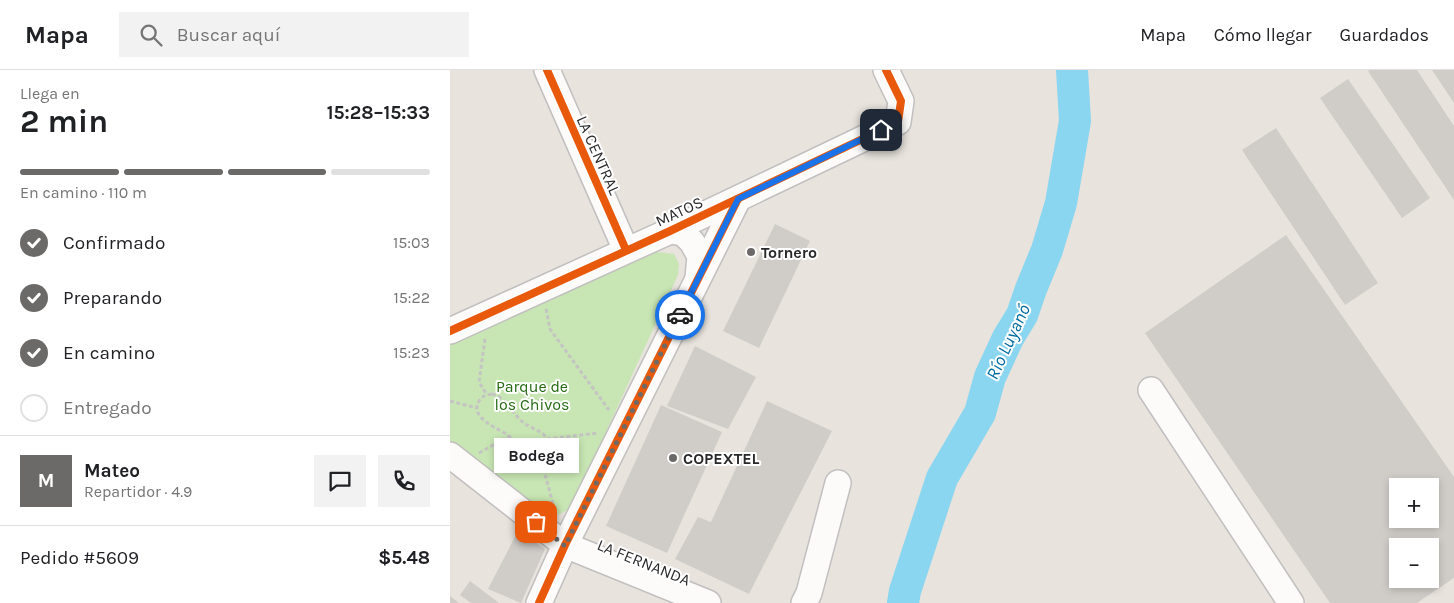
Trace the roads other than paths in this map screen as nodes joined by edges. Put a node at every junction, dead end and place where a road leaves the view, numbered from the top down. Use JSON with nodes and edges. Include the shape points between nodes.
{"nodes":[{"id":1,"x":547,"y":70,"type":"edge"},
{"id":2,"x":886,"y":70,"type":"edge"},
{"id":3,"x":738,"y":199,"type":"junction"},
{"id":4,"x":670,"y":231,"type":"junction"},
{"id":5,"x":626,"y":250,"type":"junction"},
{"id":6,"x":698,"y":281,"type":"junction"},
{"id":7,"x":450,"y":331,"type":"edge"},
{"id":8,"x":1151,"y":390,"type":"dead end"},
{"id":9,"x":456,"y":460,"type":"edge"},
{"id":10,"x":838,"y":483,"type":"dead end"},
{"id":11,"x":565,"y":546,"type":"junction"},
{"id":12,"x":539,"y":603,"type":"edge"},
{"id":13,"x":708,"y":603,"type":"edge"},
{"id":14,"x":804,"y":603,"type":"edge"},
{"id":15,"x":1291,"y":603,"type":"edge"}],
"edges":[{"from":1,"to":5,"type":"street","name":"LA CENTRAL"},
{"from":2,"to":3,"type":"street","name":"MATOS","via":[[901,101],[898,122]]},
{"from":3,"to":4,"type":"street","name":"MATOS"},
{"from":3,"to":6,"type":"street"},
{"from":4,"to":5,"type":"street","name":"MATOS"},
{"from":4,"to":6,"type":"street","via":[[683,233],[700,256]]},
{"from":5,"to":7,"type":"street","name":"MATOS"},
{"from":6,"to":11,"type":"street"},
{"from":8,"to":15,"type":"street"},
{"from":9,"to":11,"type":"street","name":"LA FERNANDA"},
{"from":10,"to":14,"type":"street"},
{"from":11,"to":12,"type":"street"},
{"from":11,"to":13,"type":"street","name":"LA FERNANDA"}]}
